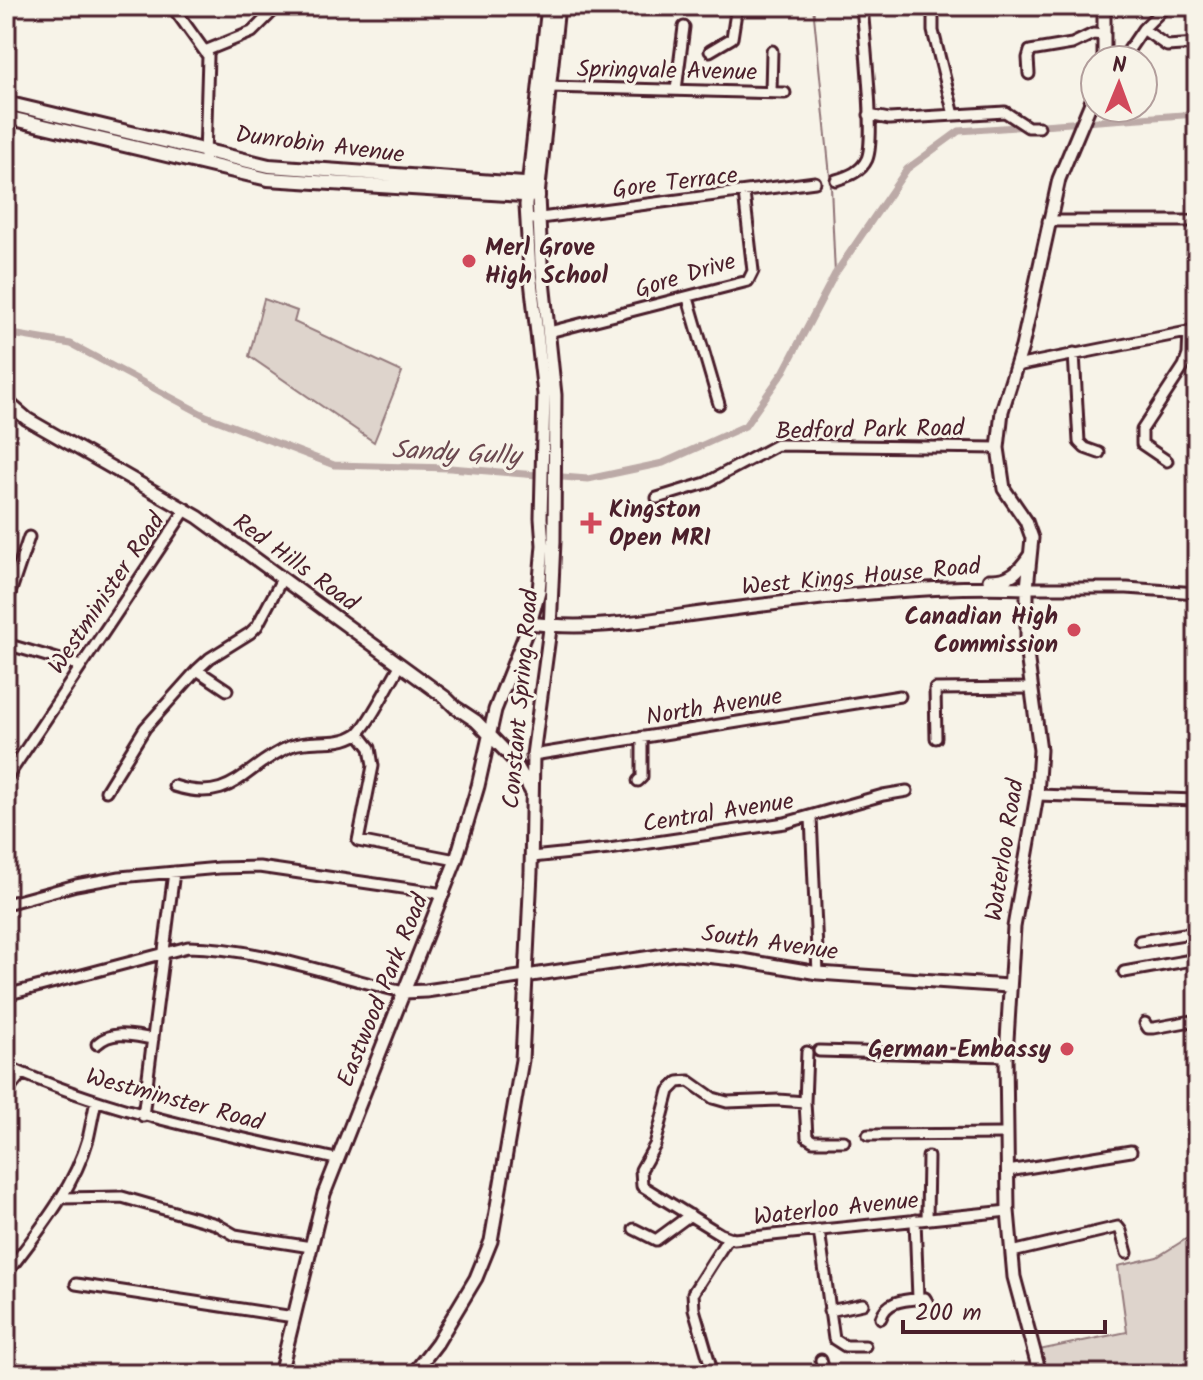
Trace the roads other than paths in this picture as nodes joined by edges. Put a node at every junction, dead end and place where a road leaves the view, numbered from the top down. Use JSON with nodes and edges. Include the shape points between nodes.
{"nodes":[{"id":1,"x":172,"y":6,"type":"edge"},
{"id":2,"x":278,"y":6,"type":"edge"},
{"id":3,"x":548,"y":6,"type":"edge"},
{"id":4,"x":558,"y":6,"type":"edge"},
{"id":5,"x":737,"y":6,"type":"edge"},
{"id":6,"x":862,"y":6,"type":"edge"},
{"id":7,"x":933,"y":6,"type":"edge"},
{"id":8,"x":1104,"y":6,"type":"edge"},
{"id":9,"x":1166,"y":6,"type":"edge"},
{"id":10,"x":684,"y":27,"type":"dead end"},
{"id":11,"x":1143,"y":29,"type":"junction"},
{"id":12,"x":1104,"y":35,"type":"junction"},
{"id":13,"x":1104,"y":44,"type":"edge"},
{"id":14,"x":1133,"y":44,"type":"edge"},
{"id":15,"x":1197,"y":44,"type":"edge"},
{"id":16,"x":205,"y":51,"type":"junction"},
{"id":17,"x":710,"y":51,"type":"dead end"},
{"id":18,"x":772,"y":51,"type":"dead end"},
{"id":19,"x":1029,"y":74,"type":"dead end"},
{"id":20,"x":549,"y":87,"type":"junction"},
{"id":21,"x":676,"y":90,"type":"junction"},
{"id":22,"x":771,"y":92,"type":"junction"},
{"id":23,"x":785,"y":93,"type":"dead end"},
{"id":24,"x":6,"y":103,"type":"edge"},
{"id":25,"x":869,"y":115,"type":"junction"},
{"id":26,"x":954,"y":115,"type":"junction"},
{"id":27,"x":6,"y":117,"type":"edge"},
{"id":28,"x":1082,"y":124,"type":"edge"},
{"id":29,"x":1039,"y":127,"type":"dead end"},
{"id":30,"x":205,"y":158,"type":"junction"},
{"id":31,"x":836,"y":180,"type":"dead end"},
{"id":32,"x":815,"y":182,"type":"dead end"},
{"id":33,"x":533,"y":190,"type":"junction"},
{"id":34,"x":744,"y":193,"type":"junction"},
{"id":35,"x":532,"y":219,"type":"junction"},
{"id":36,"x":1048,"y":221,"type":"junction"},
{"id":37,"x":1197,"y":221,"type":"edge"},
{"id":38,"x":688,"y":298,"type":"junction"},
{"id":39,"x":1193,"y":330,"type":"edge"},
{"id":40,"x":549,"y":332,"type":"junction"},
{"id":41,"x":1074,"y":353,"type":"junction"},
{"id":42,"x":1016,"y":366,"type":"junction"},
{"id":43,"x":6,"y":401,"type":"edge"},
{"id":44,"x":719,"y":404,"type":"dead end"},
{"id":45,"x":998,"y":448,"type":"junction"},
{"id":46,"x":1099,"y":453,"type":"dead end"},
{"id":47,"x":549,"y":454,"type":"junction"},
{"id":48,"x":1167,"y":461,"type":"dead end"},
{"id":49,"x":547,"y":490,"type":"junction"},
{"id":50,"x":657,"y":498,"type":"dead end"},
{"id":51,"x":186,"y":509,"type":"junction"},
{"id":52,"x":29,"y":537,"type":"dead end"},
{"id":53,"x":554,"y":551,"type":"junction"},
{"id":54,"x":1030,"y":554,"type":"junction"},
{"id":55,"x":282,"y":579,"type":"junction"},
{"id":56,"x":935,"y":587,"type":"junction"},
{"id":57,"x":1027,"y":588,"type":"junction"},
{"id":58,"x":1197,"y":593,"type":"edge"},
{"id":59,"x":6,"y":605,"type":"edge"},
{"id":60,"x":530,"y":623,"type":"junction"},
{"id":61,"x":550,"y":626,"type":"junction"},
{"id":62,"x":587,"y":627,"type":"junction"},
{"id":63,"x":6,"y":644,"type":"edge"},
{"id":64,"x":81,"y":666,"type":"junction"},
{"id":65,"x":400,"y":666,"type":"junction"},
{"id":66,"x":197,"y":670,"type":"junction"},
{"id":67,"x":1031,"y":688,"type":"junction"},
{"id":68,"x":227,"y":690,"type":"dead end"},
{"id":69,"x":900,"y":696,"type":"dead end"},
{"id":70,"x":455,"y":707,"type":"junction"},
{"id":71,"x":495,"y":710,"type":"junction"},
{"id":72,"x":359,"y":734,"type":"junction"},
{"id":73,"x":487,"y":735,"type":"junction"},
{"id":74,"x":642,"y":737,"type":"junction"},
{"id":75,"x":936,"y":738,"type":"dead end"},
{"id":76,"x":533,"y":755,"type":"junction"},
{"id":77,"x":6,"y":779,"type":"edge"},
{"id":78,"x":638,"y":781,"type":"dead end"},
{"id":79,"x":479,"y":782,"type":"junction"},
{"id":80,"x":174,"y":786,"type":"dead end"},
{"id":81,"x":106,"y":791,"type":"dead end"},
{"id":82,"x":531,"y":791,"type":"junction"},
{"id":83,"x":907,"y":791,"type":"dead end"},
{"id":84,"x":1037,"y":795,"type":"junction"},
{"id":85,"x":1197,"y":800,"type":"edge"},
{"id":86,"x":811,"y":817,"type":"junction"},
{"id":87,"x":532,"y":857,"type":"junction"},
{"id":88,"x":456,"y":860,"type":"junction"},
{"id":89,"x":174,"y":872,"type":"junction"},
{"id":90,"x":444,"y":894,"type":"junction"},
{"id":91,"x":6,"y":904,"type":"edge"},
{"id":92,"x":1197,"y":932,"type":"edge"},
{"id":93,"x":1140,"y":941,"type":"dead end"},
{"id":94,"x":164,"y":953,"type":"junction"},
{"id":95,"x":1197,"y":959,"type":"edge"},
{"id":96,"x":1124,"y":972,"type":"dead end"},
{"id":97,"x":818,"y":973,"type":"junction"},
{"id":98,"x":527,"y":974,"type":"junction"},
{"id":99,"x":1008,"y":986,"type":"junction"},
{"id":100,"x":404,"y":992,"type":"junction"},
{"id":101,"x":6,"y":995,"type":"edge"},
{"id":102,"x":1197,"y":1020,"type":"edge"},
{"id":103,"x":1145,"y":1023,"type":"dead end"},
{"id":104,"x":153,"y":1039,"type":"junction"},
{"id":105,"x":97,"y":1044,"type":"dead end"},
{"id":106,"x":819,"y":1051,"type":"dead end"},
{"id":107,"x":807,"y":1052,"type":"dead end"},
{"id":108,"x":1006,"y":1056,"type":"junction"},
{"id":109,"x":6,"y":1066,"type":"edge"},
{"id":110,"x":22,"y":1073,"type":"junction"},
{"id":111,"x":6,"y":1093,"type":"edge"},
{"id":112,"x":96,"y":1101,"type":"junction"},
{"id":113,"x":805,"y":1102,"type":"junction"},
{"id":114,"x":143,"y":1116,"type":"junction"},
{"id":115,"x":1007,"y":1134,"type":"junction"},
{"id":116,"x":868,"y":1135,"type":"dead end"},
{"id":117,"x":844,"y":1141,"type":"dead end"},
{"id":118,"x":1131,"y":1151,"type":"dead end"},
{"id":119,"x":928,"y":1157,"type":"dead end"},
{"id":120,"x":336,"y":1159,"type":"junction"},
{"id":121,"x":1008,"y":1171,"type":"junction"},
{"id":122,"x":60,"y":1198,"type":"junction"},
{"id":123,"x":1008,"y":1211,"type":"junction"},
{"id":124,"x":690,"y":1215,"type":"junction"},
{"id":125,"x":927,"y":1219,"type":"junction"},
{"id":126,"x":915,"y":1220,"type":"junction"},
{"id":127,"x":634,"y":1229,"type":"dead end"},
{"id":128,"x":819,"y":1230,"type":"junction"},
{"id":129,"x":728,"y":1238,"type":"junction"},
{"id":130,"x":311,"y":1247,"type":"junction"},
{"id":131,"x":1012,"y":1252,"type":"junction"},
{"id":132,"x":1127,"y":1253,"type":"dead end"},
{"id":133,"x":6,"y":1274,"type":"edge"},
{"id":134,"x":76,"y":1284,"type":"dead end"},
{"id":135,"x":918,"y":1298,"type":"junction"},
{"id":136,"x":863,"y":1304,"type":"dead end"},
{"id":137,"x":931,"y":1308,"type":"dead end"},
{"id":138,"x":829,"y":1311,"type":"junction"},
{"id":139,"x":294,"y":1317,"type":"junction"},
{"id":140,"x":881,"y":1318,"type":"dead end"},
{"id":141,"x":865,"y":1346,"type":"dead end"},
{"id":142,"x":821,"y":1360,"type":"dead end"},
{"id":143,"x":6,"y":1366,"type":"edge"},
{"id":144,"x":33,"y":1374,"type":"edge"},
{"id":145,"x":280,"y":1374,"type":"edge"},
{"id":146,"x":413,"y":1374,"type":"edge"},
{"id":147,"x":713,"y":1374,"type":"edge"},
{"id":148,"x":825,"y":1374,"type":"edge"},
{"id":149,"x":1040,"y":1374,"type":"edge"}],
"edges":[{"from":1,"to":16,"type":"street"},
{"from":2,"to":16,"type":"street","via":[[252,32]]},
{"from":3,"to":33,"type":"main road","name":"Constant Spring Road"},
{"from":4,"to":20,"type":"main road","name":"Constant Spring Road"},
{"from":5,"to":17,"type":"street","via":[[732,38]]},
{"from":6,"to":25,"type":"street"},
{"from":7,"to":26,"type":"street","via":[[933,31]]},
{"from":8,"to":12,"type":"main road"},
{"from":9,"to":11,"type":"street"},
{"from":10,"to":21,"type":"street"},
{"from":11,"to":14,"type":"street"},
{"from":11,"to":15,"type":"street","via":[[1167,46]]},
{"from":12,"to":13,"type":"main road"},
{"from":12,"to":19,"type":"street","via":[[1030,51]]},
{"from":16,"to":30,"type":"street"},
{"from":18,"to":22,"type":"street"},
{"from":20,"to":21,"type":"street","name":"Springvale Avenue"},
{"from":20,"to":33,"type":"main road","name":"Constant Spring Road"},
{"from":21,"to":22,"type":"street","name":"Springvale Avenue"},
{"from":22,"to":23,"type":"street","name":"Springvale Avenue"},
{"from":24,"to":30,"type":"highway","name":"Dunrobin Avenue"},
{"from":25,"to":26,"type":"street"},
{"from":25,"to":31,"type":"street","via":[[865,162]]},
{"from":26,"to":29,"type":"street","via":[[1005,112],[1028,127]]},
{"from":27,"to":30,"type":"highway","name":"Dunrobin Avenue"},
{"from":28,"to":36,"type":"main road","name":"Waterloo Road"},
{"from":30,"to":33,"type":"highway","name":"Dunrobin Avenue","via":[[268,179]]},
{"from":32,"to":34,"type":"street","name":"Gore Terrace"},
{"from":33,"to":35,"type":"main road","name":"Constant Spring Road"},
{"from":34,"to":35,"type":"street","name":"Gore Terrace"},
{"from":34,"to":38,"type":"street","name":"Gore Drive","via":[[751,278]]},
{"from":35,"to":40,"type":"main road","name":"Constant Spring Road"},
{"from":35,"to":47,"type":"main road","name":"Constant Spring Road"},
{"from":36,"to":37,"type":"street"},
{"from":36,"to":42,"type":"main road","name":"Waterloo Road"},
{"from":38,"to":40,"type":"street","name":"Gore Drive"},
{"from":38,"to":44,"type":"street"},
{"from":39,"to":41,"type":"street"},
{"from":39,"to":48,"type":"street","via":[[1186,361],[1142,430],[1142,444]]},
{"from":40,"to":47,"type":"main road","name":"Constant Spring Road","via":[[555,395]]},
{"from":41,"to":42,"type":"street"},
{"from":41,"to":46,"type":"street","via":[[1079,442]]},
{"from":42,"to":45,"type":"main road","name":"Waterloo Road","via":[[1002,411]]},
{"from":43,"to":51,"type":"main road","name":"Red Hills Road","via":[[27,419]]},
{"from":45,"to":50,"type":"street","name":"Bedford Park Road","via":[[777,445],[706,483]]},
{"from":45,"to":54,"type":"main road","name":"Waterloo Road","via":[[1004,489],[1030,529]]},
{"from":47,"to":49,"type":"main road","name":"Constant Spring Road"},
{"from":49,"to":53,"type":"main road","name":"Constant Spring Road"},
{"from":49,"to":60,"type":"main road","name":"Constant Spring Road","via":[[539,591]]},
{"from":51,"to":55,"type":"main road","name":"Red Hills Road"},
{"from":51,"to":64,"type":"street","name":"Westminister Road"},
{"from":52,"to":59,"type":"street"},
{"from":53,"to":61,"type":"main road","name":"Constant Spring Road"},
{"from":53,"to":62,"type":"main road","via":[[557,617]]},
{"from":54,"to":56,"type":"main road","via":[[1006,579],[950,579]]},
{"from":54,"to":57,"type":"main road","name":"Waterloo Road"},
{"from":55,"to":65,"type":"main road","name":"Red Hills Road"},
{"from":55,"to":66,"type":"street","via":[[257,626]]},
{"from":56,"to":57,"type":"main road","name":"West Kings House Road"},
{"from":56,"to":62,"type":"main road","name":"West Kings House Road"},
{"from":57,"to":58,"type":"street","name":"West Kings House Road"},
{"from":57,"to":67,"type":"main road","name":"Waterloo Road"},
{"from":60,"to":61,"type":"main road","name":"West Kings House Road"},
{"from":60,"to":71,"type":"main road","name":"Eastwood Park Road"},
{"from":61,"to":62,"type":"main road","name":"West Kings House Road"},
{"from":61,"to":76,"type":"main road","name":"Constant Spring Road"},
{"from":63,"to":64,"type":"street"},
{"from":64,"to":77,"type":"street","name":"Westminister Road"},
{"from":65,"to":70,"type":"main road","name":"Red Hills Road"},
{"from":65,"to":72,"type":"street"},
{"from":66,"to":68,"type":"street"},
{"from":66,"to":81,"type":"street","via":[[145,728]]},
{"from":67,"to":75,"type":"street","via":[[935,689]]},
{"from":67,"to":84,"type":"main road","name":"Waterloo Road","via":[[1040,750]]},
{"from":69,"to":74,"type":"street","name":"North Avenue"},
{"from":70,"to":71,"type":"main road","via":[[484,717]]},
{"from":70,"to":73,"type":"main road","name":"Red Hills Road"},
{"from":70,"to":79,"type":"main road","via":[[480,743]]},
{"from":71,"to":73,"type":"main road","name":"Eastwood Park Road"},
{"from":72,"to":80,"type":"street","via":[[339,742],[293,745],[219,790],[193,792]]},
{"from":72,"to":88,"type":"street","via":[[370,748],[373,766],[358,841]]},
{"from":73,"to":79,"type":"main road","name":"Eastwood Park Road"},
{"from":73,"to":82,"type":"main road","name":"Red Hills Road","via":[[513,759]]},
{"from":74,"to":76,"type":"street","name":"North Avenue"},
{"from":74,"to":78,"type":"street"},
{"from":76,"to":82,"type":"main road","name":"Constant Spring Road"},
{"from":79,"to":88,"type":"main road","name":"Eastwood Park Road"},
{"from":82,"to":87,"type":"main road","name":"Constant Spring Road"},
{"from":83,"to":86,"type":"street","name":"Central Avenue"},
{"from":84,"to":85,"type":"street"},
{"from":84,"to":99,"type":"main road","name":"Waterloo Road"},
{"from":86,"to":87,"type":"street","name":"Central Avenue"},
{"from":86,"to":97,"type":"street"},
{"from":87,"to":98,"type":"main road","name":"Constant Spring Road"},
{"from":88,"to":90,"type":"main road","name":"Eastwood Park Road"},
{"from":89,"to":90,"type":"street","via":[[259,867]]},
{"from":89,"to":91,"type":"street","via":[[76,885]]},
{"from":89,"to":94,"type":"street"},
{"from":90,"to":100,"type":"main road","name":"Eastwood Park Road"},
{"from":92,"to":93,"type":"street"},
{"from":94,"to":100,"type":"street","via":[[188,947],[243,952]]},
{"from":94,"to":101,"type":"street"},
{"from":94,"to":104,"type":"street"},
{"from":95,"to":96,"type":"street"},
{"from":97,"to":98,"type":"main road","name":"South Avenue","via":[[678,953]]},
{"from":97,"to":99,"type":"main road","name":"South Avenue"},
{"from":98,"to":100,"type":"main road","name":"South Avenue"},
{"from":98,"to":146,"type":"main road","name":"Constant Spring Road","via":[[522,1060],[491,1241],[476,1278]]},
{"from":99,"to":108,"type":"main road","name":"Waterloo Road"},
{"from":100,"to":120,"type":"main road","name":"Eastwood Park Road"},
{"from":102,"to":103,"type":"street","via":[[1154,1028]]},
{"from":104,"to":105,"type":"street","via":[[121,1034]]},
{"from":104,"to":114,"type":"street"},
{"from":106,"to":108,"type":"street"},
{"from":107,"to":113,"type":"street"},
{"from":108,"to":115,"type":"main road","name":"Waterloo Road"},
{"from":109,"to":110,"type":"street","name":"Westminster Road"},
{"from":110,"to":111,"type":"street"},
{"from":110,"to":112,"type":"street","name":"Westminster Road"},
{"from":112,"to":114,"type":"street","name":"Westminster Road"},
{"from":112,"to":122,"type":"street","via":[[81,1160]]},
{"from":113,"to":117,"type":"street","via":[[809,1139]]},
{"from":113,"to":124,"type":"street","name":"Waterloo Avenue","via":[[727,1102],[689,1081],[673,1086],[640,1181]]},
{"from":114,"to":120,"type":"street","name":"Westminster Road"},
{"from":115,"to":116,"type":"street"},
{"from":115,"to":121,"type":"main road","name":"Waterloo Road"},
{"from":118,"to":121,"type":"street"},
{"from":119,"to":125,"type":"street"},
{"from":120,"to":130,"type":"main road","name":"Eastwood Park Road"},
{"from":121,"to":123,"type":"main road","name":"Waterloo Road"},
{"from":122,"to":130,"type":"street","via":[[122,1197],[216,1224],[235,1235]]},
{"from":122,"to":133,"type":"street"},
{"from":123,"to":125,"type":"street","name":"Waterloo Avenue"},
{"from":123,"to":131,"type":"main road","name":"Waterloo Road"},
{"from":124,"to":127,"type":"street","via":[[656,1240]]},
{"from":124,"to":129,"type":"street","name":"Waterloo Avenue"},
{"from":125,"to":126,"type":"street","name":"Waterloo Avenue"},
{"from":126,"to":128,"type":"street","name":"Waterloo Avenue"},
{"from":126,"to":135,"type":"street"},
{"from":128,"to":129,"type":"street","name":"Waterloo Avenue"},
{"from":128,"to":138,"type":"street"},
{"from":129,"to":147,"type":"street","via":[[693,1293]]},
{"from":130,"to":139,"type":"main road","name":"Eastwood Park Road"},
{"from":131,"to":132,"type":"street","via":[[1118,1227]]},
{"from":131,"to":149,"type":"main road","name":"Waterloo Road"},
{"from":134,"to":139,"type":"street"},
{"from":135,"to":137,"type":"street","via":[[928,1299]]},
{"from":135,"to":140,"type":"street","via":[[886,1306]]},
{"from":136,"to":138,"type":"street"},
{"from":138,"to":141,"type":"street","via":[[834,1339],[845,1346]]},
{"from":139,"to":145,"type":"main road","name":"Eastwood Park Road"},
{"from":142,"to":148,"type":"street"},
{"from":143,"to":144,"type":"street"}]}
